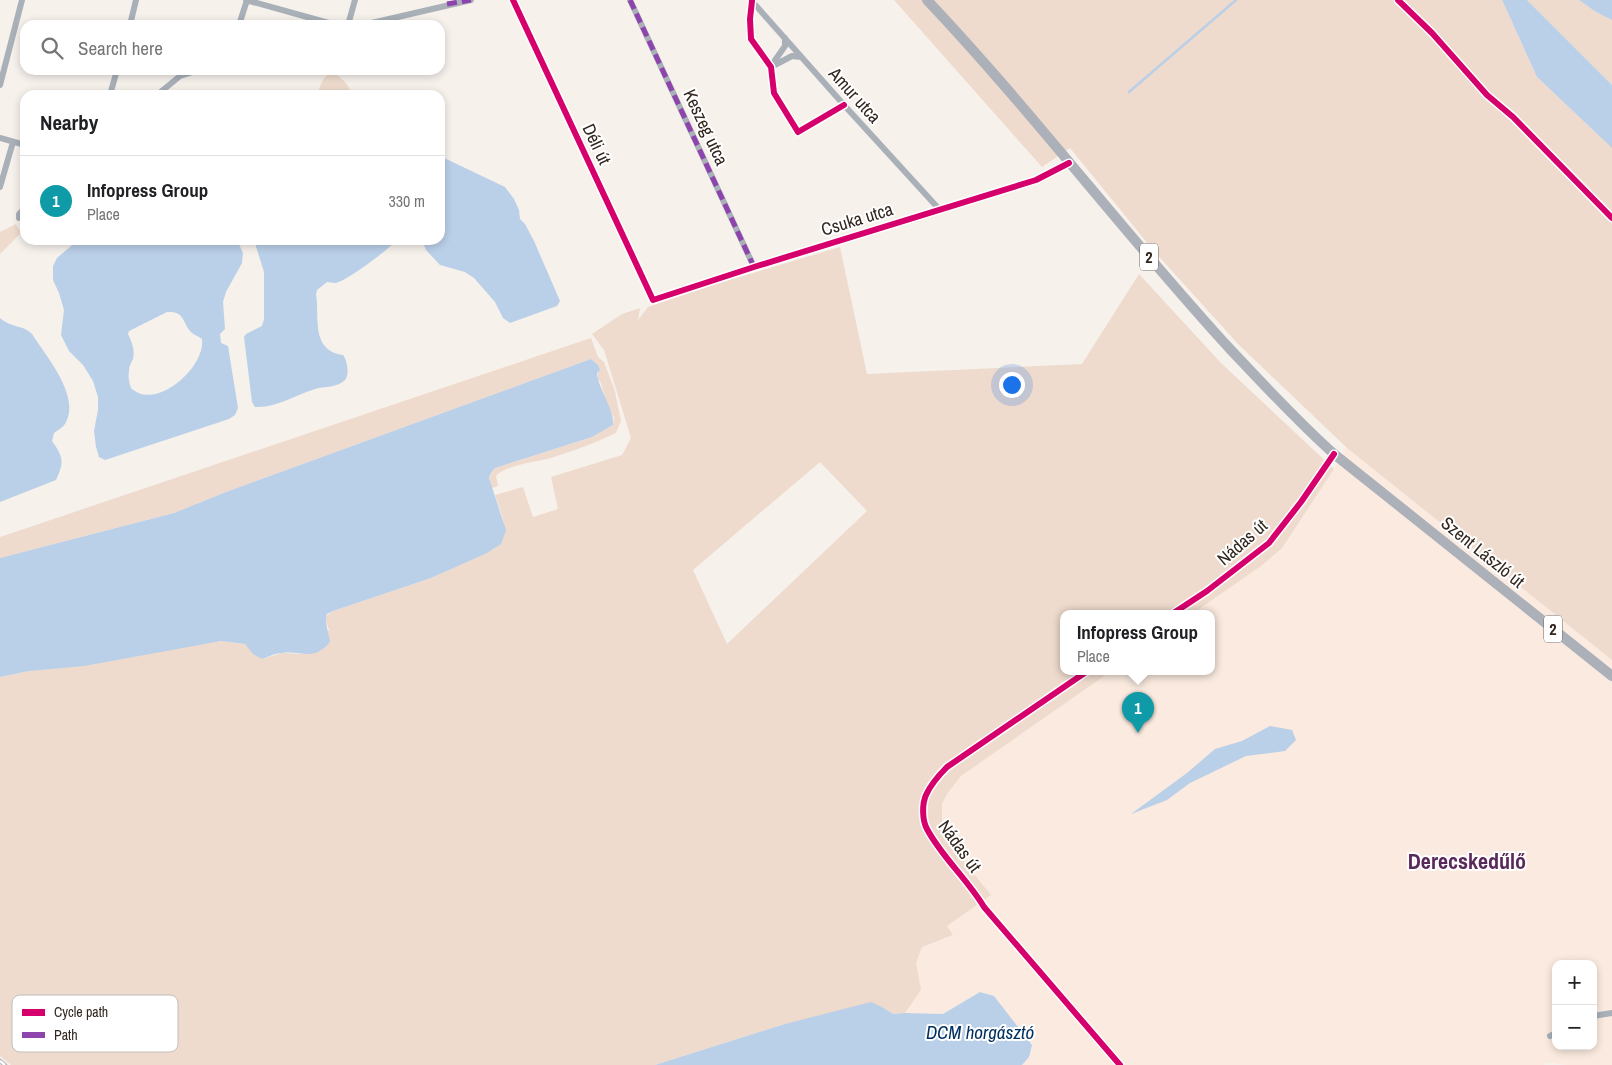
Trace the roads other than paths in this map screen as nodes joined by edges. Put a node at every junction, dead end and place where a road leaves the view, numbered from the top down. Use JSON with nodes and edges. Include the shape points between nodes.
{"nodes":[{"id":1,"x":22,"y":0,"type":"edge"},
{"id":2,"x":136,"y":0,"type":"edge"},
{"id":3,"x":246,"y":0,"type":"edge"},
{"id":4,"x":355,"y":0,"type":"edge"},
{"id":5,"x":471,"y":0,"type":"edge"},
{"id":6,"x":513,"y":0,"type":"edge"},
{"id":7,"x":630,"y":0,"type":"edge"},
{"id":8,"x":927,"y":0,"type":"edge"},
{"id":9,"x":752,"y":1,"type":"edge"},
{"id":10,"x":446,"y":2,"type":"edge"},
{"id":11,"x":131,"y":20,"type":"edge"},
{"id":12,"x":240,"y":20,"type":"edge"},
{"id":13,"x":318,"y":20,"type":"edge"},
{"id":14,"x":349,"y":20,"type":"edge"},
{"id":15,"x":381,"y":20,"type":"edge"},
{"id":16,"x":784,"y":38,"type":"junction"},
{"id":17,"x":801,"y":58,"type":"junction"},
{"id":18,"x":771,"y":67,"type":"junction"},
{"id":19,"x":116,"y":75,"type":"edge"},
{"id":20,"x":183,"y":75,"type":"edge"},
{"id":21,"x":0,"y":85,"type":"edge"},
{"id":22,"x":111,"y":90,"type":"edge"},
{"id":23,"x":163,"y":90,"type":"edge"},
{"id":24,"x":844,"y":105,"type":"junction"},
{"id":25,"x":0,"y":138,"type":"edge"},
{"id":26,"x":13,"y":142,"type":"junction"},
{"id":27,"x":20,"y":144,"type":"edge"},
{"id":28,"x":1069,"y":163,"type":"junction"},
{"id":29,"x":0,"y":187,"type":"edge"},
{"id":30,"x":939,"y":210,"type":"junction"},
{"id":31,"x":20,"y":213,"type":"edge"},
{"id":32,"x":18,"y":218,"type":"dead end"},
{"id":33,"x":754,"y":267,"type":"junction"},
{"id":34,"x":653,"y":300,"type":"joint"},
{"id":35,"x":1334,"y":454,"type":"junction"},
{"id":36,"x":1178,"y":610,"type":"edge"},
{"id":37,"x":1082,"y":675,"type":"edge"},
{"id":38,"x":1612,"y":676,"type":"edge"},
{"id":39,"x":1612,"y":1013,"type":"edge"},
{"id":40,"x":1597,"y":1015,"type":"edge"},
{"id":41,"x":1120,"y":1065,"type":"edge"}],
"edges":[{"from":1,"to":21,"type":"street"},
{"from":2,"to":11,"type":"street"},
{"from":3,"to":12,"type":"street"},
{"from":3,"to":13,"type":"street"},
{"from":4,"to":14,"type":"street"},
{"from":5,"to":10,"type":"street"},
{"from":6,"to":34,"type":"street","name":"Déli út"},
{"from":7,"to":33,"type":"street","name":"Keszeg utca"},
{"from":8,"to":28,"type":"main road","number":"2"},
{"from":9,"to":16,"type":"street","name":"Amur utca"},
{"from":9,"to":18,"type":"street","via":[[751,39]]},
{"from":10,"to":15,"type":"street"},
{"from":16,"to":17,"type":"street","name":"Amur utca"},
{"from":16,"to":18,"type":"street","via":[[784,46]]},
{"from":17,"to":18,"type":"street","via":[[792,56]]},
{"from":17,"to":24,"type":"street","name":"Amur utca"},
{"from":18,"to":24,"type":"street","via":[[774,93],[798,132]]},
{"from":19,"to":22,"type":"street"},
{"from":20,"to":23,"type":"street"},
{"from":24,"to":30,"type":"street","name":"Amur utca"},
{"from":25,"to":26,"type":"street"},
{"from":26,"to":27,"type":"street"},
{"from":26,"to":29,"type":"street"},
{"from":28,"to":30,"type":"street","name":"Csuka utca","via":[[1036,180]]},
{"from":28,"to":35,"type":"main road","number":"2","via":[[1191,307],[1280,403]]},
{"from":30,"to":33,"type":"street","name":"Csuka utca"},
{"from":31,"to":32,"type":"street"},
{"from":33,"to":34,"type":"street","name":"Csuka utca"},
{"from":35,"to":36,"type":"street","name":"Nádas út","via":[[1270,543]]},
{"from":35,"to":38,"type":"main road","name":"Szent László út","number":"2"},
{"from":37,"to":41,"type":"street","name":"Nádas út","via":[[947,767],[934,781],[923,811],[926,827],[984,907]]},
{"from":39,"to":40,"type":"street"}]}
